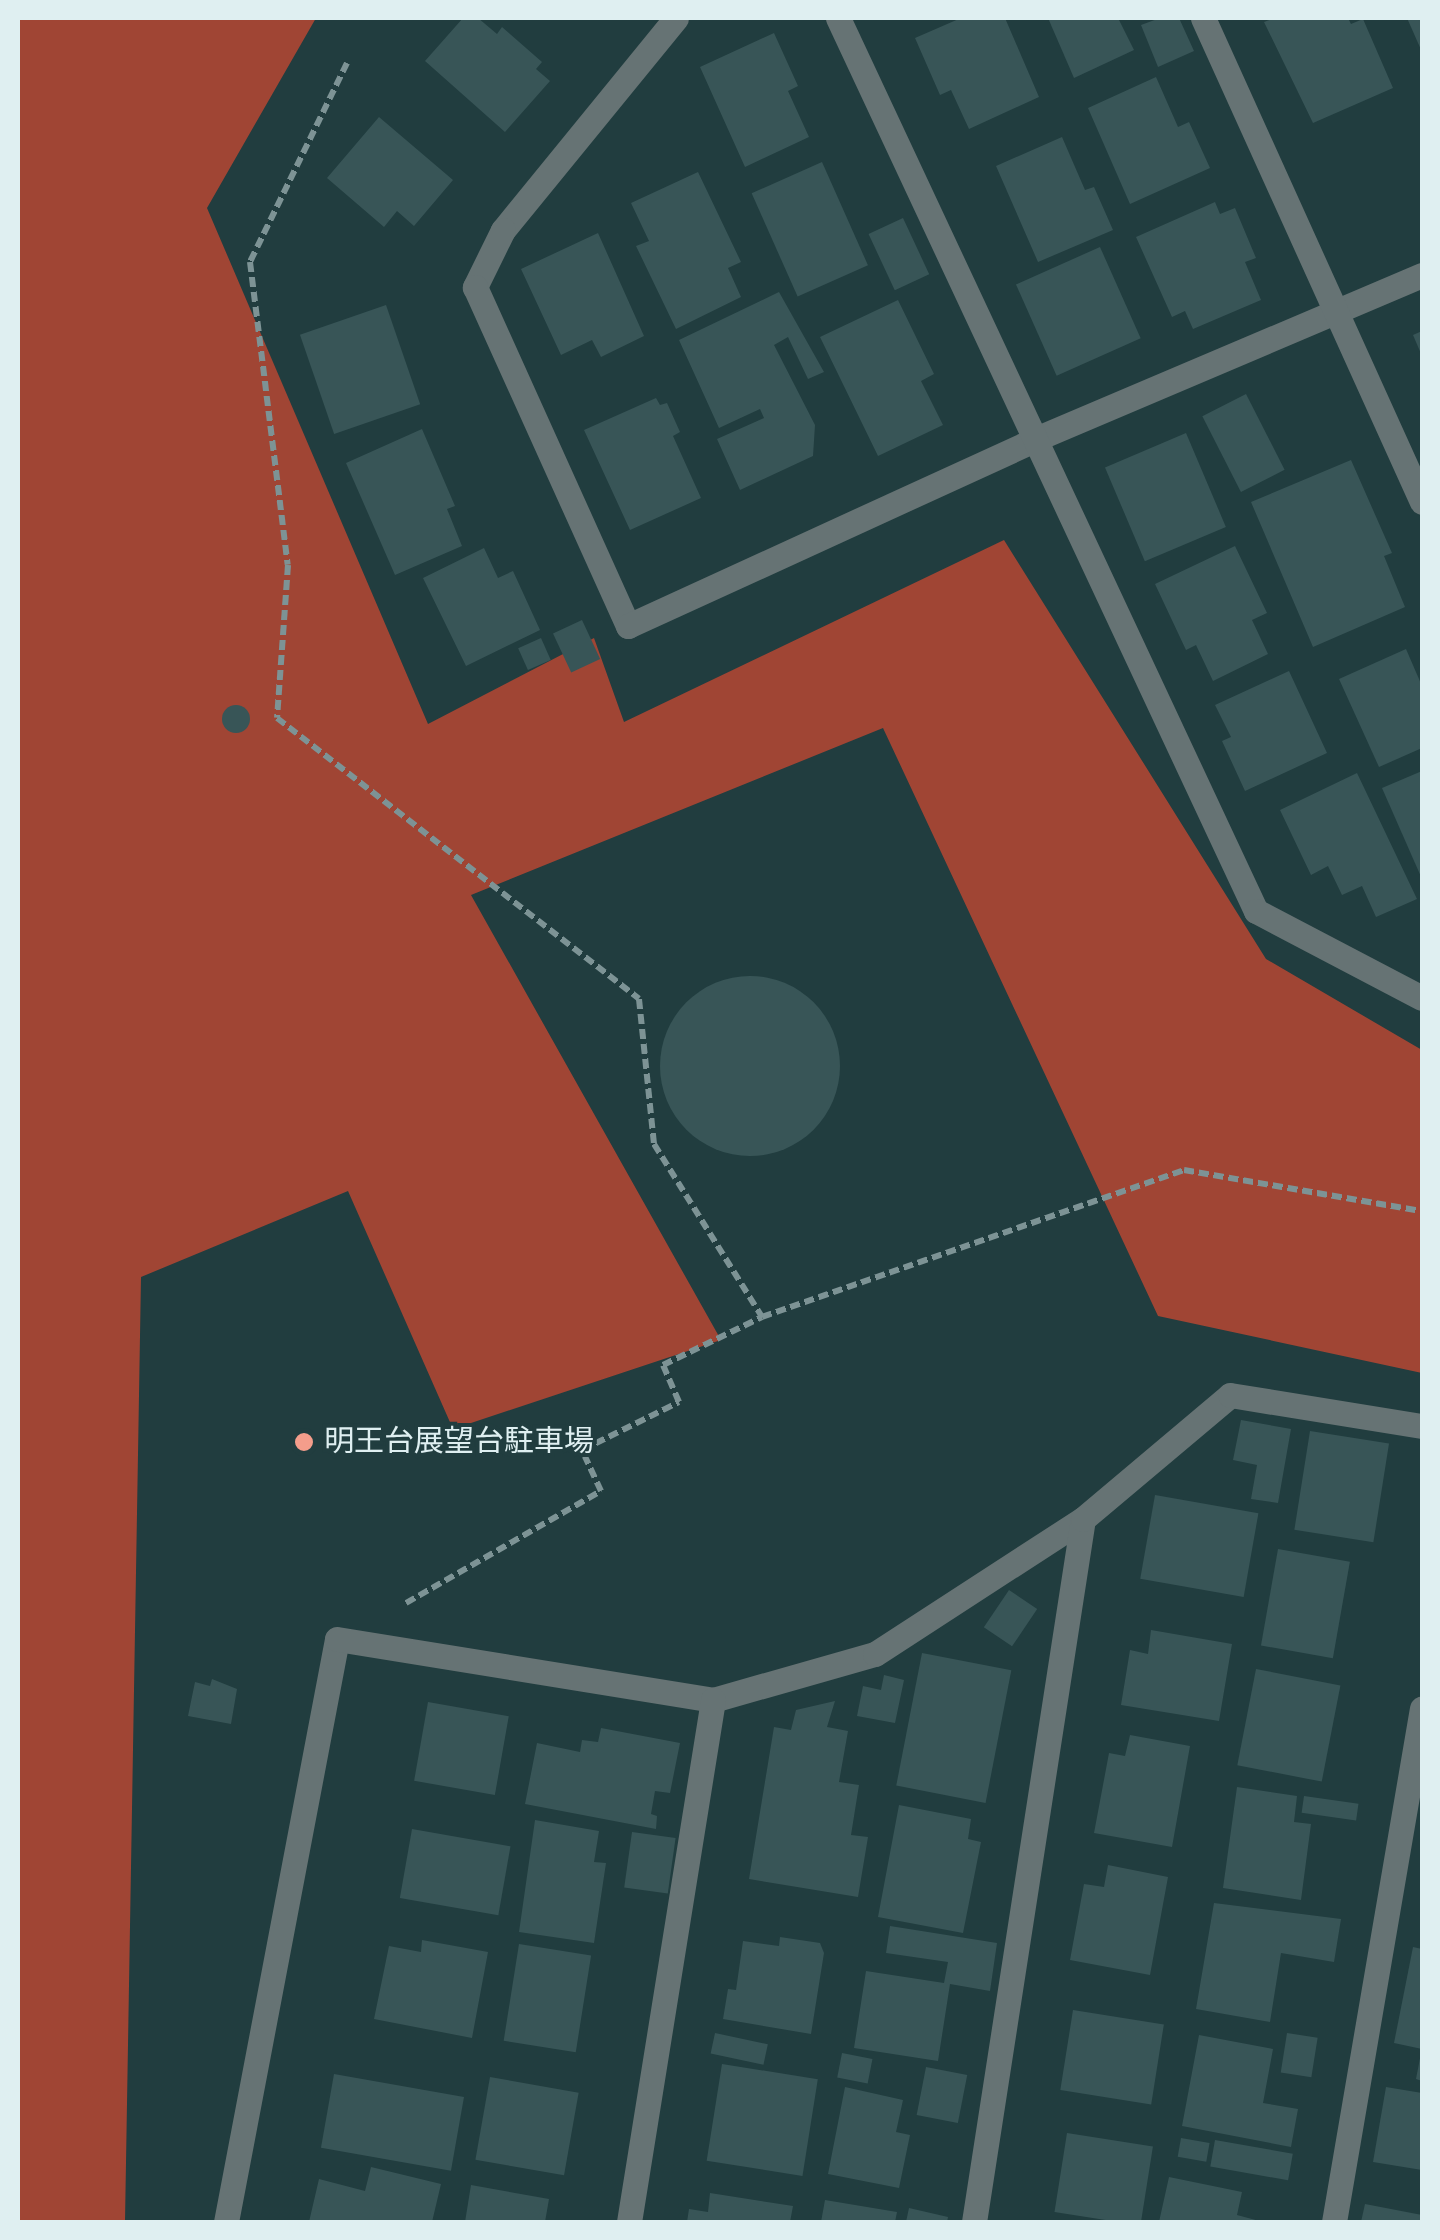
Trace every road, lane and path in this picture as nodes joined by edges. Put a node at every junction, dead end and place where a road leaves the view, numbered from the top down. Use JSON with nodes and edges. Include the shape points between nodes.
{"nodes":[{"id":1,"x":676,"y":18,"type":"edge"},
{"id":2,"x":838,"y":18,"type":"edge"},
{"id":3,"x":1203,"y":18,"type":"edge"},
{"id":4,"x":347,"y":62,"type":"dead end"},
{"id":5,"x":1422,"y":275,"type":"edge"},
{"id":6,"x":1336,"y":317,"type":"junction"},
{"id":7,"x":1038,"y":438,"type":"junction"},
{"id":8,"x":1422,"y":502,"type":"edge"},
{"id":9,"x":1422,"y":998,"type":"edge"},
{"id":10,"x":1422,"y":1211,"type":"edge"},
{"id":11,"x":762,"y":1317,"type":"junction"},
{"id":12,"x":1422,"y":1426,"type":"edge"},
{"id":13,"x":1082,"y":1519,"type":"junction"},
{"id":14,"x":404,"y":1604,"type":"dead end"},
{"id":15,"x":713,"y":1700,"type":"junction"},
{"id":16,"x":1422,"y":1708,"type":"edge"},
{"id":17,"x":226,"y":2222,"type":"edge"},
{"id":18,"x":629,"y":2222,"type":"edge"},
{"id":19,"x":974,"y":2222,"type":"edge"},
{"id":20,"x":1334,"y":2222,"type":"edge"}],
"edges":[{"from":1,"to":7,"type":"street","via":[[503,230],[475,286],[628,626]]},
{"from":2,"to":7,"type":"street"},
{"from":3,"to":6,"type":"street"},
{"from":4,"to":11,"type":"path","via":[[250,262],[288,566],[277,718],[639,999],[654,1144]]},
{"from":5,"to":6,"type":"street"},
{"from":6,"to":7,"type":"street"},
{"from":6,"to":8,"type":"street"},
{"from":7,"to":9,"type":"street","via":[[1256,910]]},
{"from":10,"to":11,"type":"path","via":[[1184,1170]]},
{"from":11,"to":14,"type":"path","via":[[663,1365],[680,1402],[582,1450],[601,1491]]},
{"from":12,"to":13,"type":"street","via":[[1230,1395]]},
{"from":13,"to":15,"type":"street","via":[[875,1654]]},
{"from":13,"to":19,"type":"street"},
{"from":15,"to":17,"type":"street","via":[[336,1639]]},
{"from":15,"to":18,"type":"street"},
{"from":16,"to":20,"type":"street"}]}
